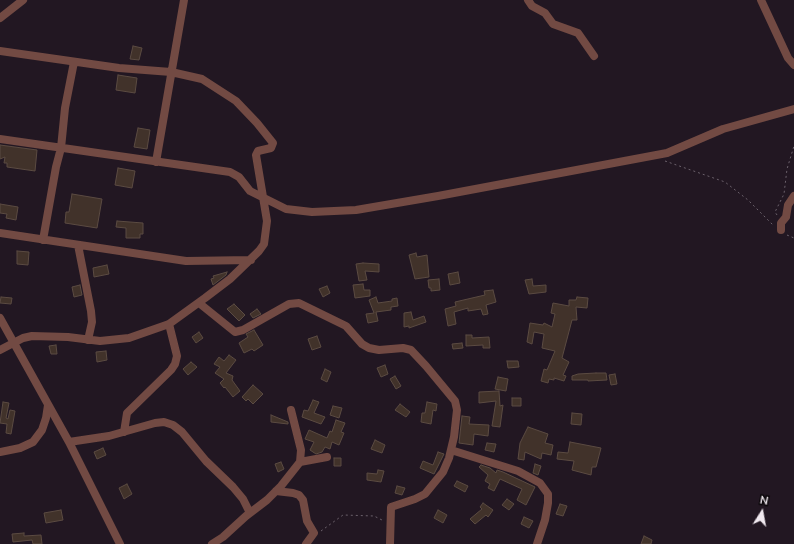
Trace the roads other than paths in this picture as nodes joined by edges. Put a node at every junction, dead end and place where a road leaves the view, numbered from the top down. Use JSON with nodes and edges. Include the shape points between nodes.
{"nodes":[{"id":1,"x":23,"y":0,"type":"edge"},
{"id":2,"x":184,"y":0,"type":"edge"},
{"id":3,"x":528,"y":0,"type":"edge"},
{"id":4,"x":761,"y":0,"type":"edge"},
{"id":5,"x":0,"y":18,"type":"edge"},
{"id":6,"x":0,"y":51,"type":"edge"},
{"id":7,"x":594,"y":56,"type":"dead end"},
{"id":8,"x":74,"y":62,"type":"junction"},
{"id":9,"x":794,"y":64,"type":"edge"},
{"id":10,"x":171,"y":72,"type":"junction"},
{"id":11,"x":794,"y":109,"type":"edge"},
{"id":12,"x":0,"y":139,"type":"edge"},
{"id":13,"x":61,"y":148,"type":"junction"},
{"id":14,"x":156,"y":162,"type":"junction"},
{"id":15,"x":794,"y":196,"type":"edge"},
{"id":16,"x":264,"y":198,"type":"junction"},
{"id":17,"x":781,"y":227,"type":"road end"},
{"id":18,"x":0,"y":233,"type":"edge"},
{"id":19,"x":43,"y":240,"type":"junction"},
{"id":20,"x":78,"y":245,"type":"junction"},
{"id":21,"x":251,"y":260,"type":"junction"},
{"id":22,"x":199,"y":303,"type":"junction"},
{"id":23,"x":0,"y":318,"type":"edge"},
{"id":24,"x":168,"y":324,"type":"junction"},
{"id":25,"x":88,"y":340,"type":"junction"},
{"id":26,"x":14,"y":344,"type":"junction"},
{"id":27,"x":0,"y":350,"type":"edge"},
{"id":28,"x":48,"y":405,"type":"junction"},
{"id":29,"x":291,"y":410,"type":"dead end"},
{"id":30,"x":124,"y":432,"type":"junction"},
{"id":31,"x":69,"y":442,"type":"junction"},
{"id":32,"x":451,"y":450,"type":"junction"},
{"id":33,"x":0,"y":452,"type":"edge"},
{"id":34,"x":326,"y":457,"type":"dead end"},
{"id":35,"x":300,"y":462,"type":"junction"},
{"id":36,"x":276,"y":491,"type":"junction"},
{"id":37,"x":250,"y":513,"type":"junction"},
{"id":38,"x":120,"y":544,"type":"edge"},
{"id":39,"x":212,"y":544,"type":"edge"},
{"id":40,"x":306,"y":544,"type":"edge"},
{"id":41,"x":390,"y":544,"type":"edge"},
{"id":42,"x":537,"y":544,"type":"edge"}],
"edges":[{"from":1,"to":5,"type":"street"},
{"from":2,"to":10,"type":"street"},
{"from":3,"to":7,"type":"street","via":[[532,6],[545,13],[553,24],[578,32]]},
{"from":4,"to":9,"type":"street","via":[[788,58]]},
{"from":6,"to":8,"type":"street"},
{"from":8,"to":10,"type":"street"},
{"from":8,"to":13,"type":"street","via":[[65,108]]},
{"from":10,"to":14,"type":"street"},
{"from":10,"to":16,"type":"street","via":[[209,82],[240,105],[272,143],[271,148],[256,155]]},
{"from":11,"to":16,"type":"street","via":[[723,129],[667,153],[356,210],[312,212],[286,209]]},
{"from":12,"to":13,"type":"street"},
{"from":13,"to":14,"type":"street"},
{"from":13,"to":19,"type":"street"},
{"from":14,"to":16,"type":"street","via":[[230,172],[239,177],[250,191]]},
{"from":15,"to":17,"type":"street","via":[[788,205]]},
{"from":16,"to":21,"type":"street","via":[[267,221],[264,244]]},
{"from":18,"to":19,"type":"street"},
{"from":19,"to":20,"type":"street"},
{"from":20,"to":21,"type":"street","via":[[186,261]]},
{"from":20,"to":25,"type":"street","via":[[91,311],[92,322]]},
{"from":21,"to":22,"type":"street","via":[[230,280]]},
{"from":22,"to":24,"type":"street"},
{"from":22,"to":32,"type":"street","via":[[235,332],[289,304],[299,303],[346,326],[369,348],[411,350],[454,401],[457,414]]},
{"from":23,"to":26,"type":"street"},
{"from":24,"to":25,"type":"street","via":[[129,338]]},
{"from":24,"to":30,"type":"street","via":[[177,356],[175,364],[127,413]]},
{"from":25,"to":26,"type":"street","via":[[32,336]]},
{"from":26,"to":27,"type":"street"},
{"from":26,"to":28,"type":"street"},
{"from":28,"to":31,"type":"street"},
{"from":28,"to":33,"type":"street","via":[[42,430],[33,442]]},
{"from":29,"to":35,"type":"street","via":[[300,450]]},
{"from":30,"to":31,"type":"street"},
{"from":30,"to":37,"type":"street","via":[[164,422],[173,425],[233,487]]},
{"from":31,"to":38,"type":"street"},
{"from":32,"to":41,"type":"street","via":[[443,472],[425,494],[391,507]]},
{"from":32,"to":42,"type":"street","via":[[518,471],[540,483],[548,494],[548,502]]},
{"from":34,"to":35,"type":"street"},
{"from":35,"to":36,"type":"street"},
{"from":36,"to":37,"type":"street"},
{"from":36,"to":40,"type":"street","via":[[293,493],[303,500],[307,521],[314,533]]},
{"from":37,"to":39,"type":"street"}]}
